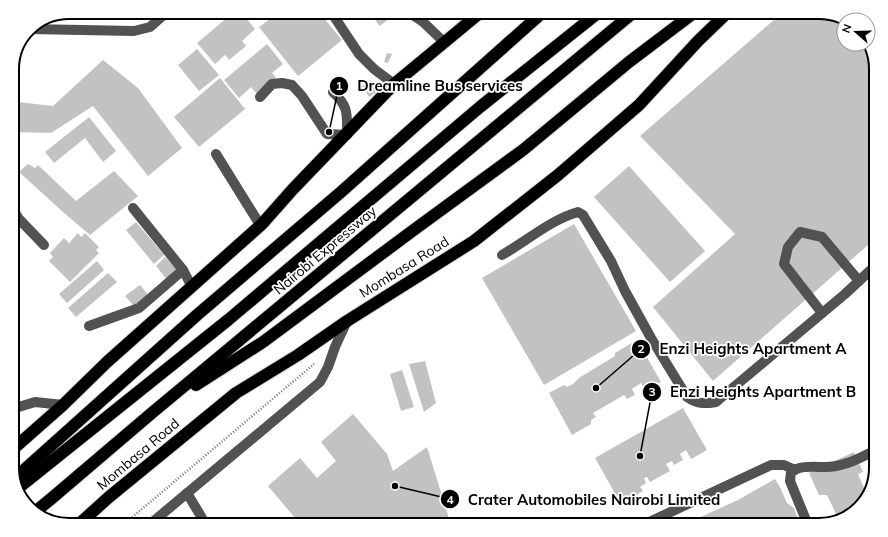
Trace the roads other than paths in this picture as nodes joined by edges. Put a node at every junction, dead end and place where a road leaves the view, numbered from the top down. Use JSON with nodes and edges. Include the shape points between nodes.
{"nodes":[{"id":1,"x":158,"y":19,"type":"edge"},
{"id":2,"x":336,"y":19,"type":"edge"},
{"id":3,"x":419,"y":19,"type":"edge"},
{"id":4,"x":472,"y":19,"type":"edge"},
{"id":5,"x":535,"y":19,"type":"edge"},
{"id":6,"x":590,"y":19,"type":"edge"},
{"id":7,"x":626,"y":19,"type":"edge"},
{"id":8,"x":686,"y":19,"type":"edge"},
{"id":9,"x":721,"y":19,"type":"edge"},
{"id":10,"x":39,"y":29,"type":"edge"},
{"id":11,"x":444,"y":42,"type":"junction"},
{"id":12,"x":394,"y":84,"type":"junction"},
{"id":13,"x":333,"y":92,"type":"dead end"},
{"id":14,"x":260,"y":97,"type":"dead end"},
{"id":15,"x":347,"y":135,"type":"junction"},
{"id":16,"x":216,"y":154,"type":"dead end"},
{"id":17,"x":132,"y":208,"type":"dead end"},
{"id":18,"x":19,"y":219,"type":"edge"},
{"id":19,"x":262,"y":224,"type":"junction"},
{"id":20,"x":44,"y":245,"type":"dead end"},
{"id":21,"x":502,"y":255,"type":"dead end"},
{"id":22,"x":182,"y":270,"type":"junction"},
{"id":23,"x":869,"y":272,"type":"edge"},
{"id":24,"x":859,"y":281,"type":"junction"},
{"id":25,"x":192,"y":287,"type":"junction"},
{"id":26,"x":822,"y":313,"type":"junction"},
{"id":27,"x":347,"y":321,"type":"junction"},
{"id":28,"x":89,"y":326,"type":"dead end"},
{"id":29,"x":63,"y":405,"type":"junction"},
{"id":30,"x":19,"y":407,"type":"edge"},
{"id":31,"x":153,"y":412,"type":"junction"},
{"id":32,"x":19,"y":444,"type":"edge"},
{"id":33,"x":869,"y":453,"type":"edge"},
{"id":34,"x":795,"y":470,"type":"junction"},
{"id":35,"x":19,"y":474,"type":"edge"},
{"id":36,"x":22,"y":485,"type":"edge"},
{"id":37,"x":187,"y":493,"type":"junction"},
{"id":38,"x":39,"y":508,"type":"edge"},
{"id":39,"x":86,"y":518,"type":"edge"},
{"id":40,"x":157,"y":518,"type":"edge"},
{"id":41,"x":202,"y":518,"type":"edge"},
{"id":42,"x":658,"y":518,"type":"edge"},
{"id":43,"x":805,"y":518,"type":"edge"}],
"edges":[{"from":1,"to":10,"type":"street","via":[[150,26],[134,31]]},
{"from":2,"to":12,"type":"street","via":[[359,54]]},
{"from":3,"to":11,"type":"street"},
{"from":4,"to":11,"type":"highway"},
{"from":5,"to":35,"type":"highway"},
{"from":6,"to":36,"type":"highway","name":"Nairobi Expressway","via":[[480,107],[228,320]]},
{"from":7,"to":31,"type":"highway","name":"Nairobi Expressway"},
{"from":8,"to":31,"type":"highway","via":[[629,62],[523,150],[263,342]]},
{"from":9,"to":27,"type":"highway","name":"Mombasa Road","via":[[639,105],[558,175],[474,241]]},
{"from":11,"to":12,"type":"highway"},
{"from":12,"to":15,"type":"highway"},
{"from":13,"to":15,"type":"street","via":[[347,111]]},
{"from":14,"to":15,"type":"street","via":[[272,84],[292,85],[327,134]]},
{"from":15,"to":19,"type":"highway"},
{"from":16,"to":19,"type":"street"},
{"from":17,"to":22,"type":"street"},
{"from":18,"to":20,"type":"street"},
{"from":19,"to":25,"type":"highway"},
{"from":21,"to":26,"type":"street","via":[[568,215],[578,212],[583,215],[611,261],[650,338],[687,397],[694,402],[705,404],[716,402]]},
{"from":22,"to":25,"type":"street"},
{"from":22,"to":28,"type":"street","via":[[139,308]]},
{"from":23,"to":24,"type":"street"},
{"from":24,"to":26,"type":"street"},
{"from":24,"to":26,"type":"street","via":[[822,237],[800,232],[788,247],[784,264]]},
{"from":25,"to":29,"type":"highway","via":[[107,362]]},
{"from":27,"to":37,"type":"street","via":[[320,382]]},
{"from":27,"to":39,"type":"highway","name":"Mombasa Road","via":[[236,393]]},
{"from":29,"to":30,"type":"street","via":[[35,402]]},
{"from":29,"to":32,"type":"highway"},
{"from":31,"to":38,"type":"highway","name":"Nairobi Expressway"},
{"from":33,"to":34,"type":"street","via":[[843,466]]},
{"from":34,"to":42,"type":"street","via":[[784,465],[771,465]]},
{"from":34,"to":43,"type":"street","via":[[791,472],[790,481]]},
{"from":37,"to":40,"type":"street"},
{"from":37,"to":41,"type":"street"}]}
